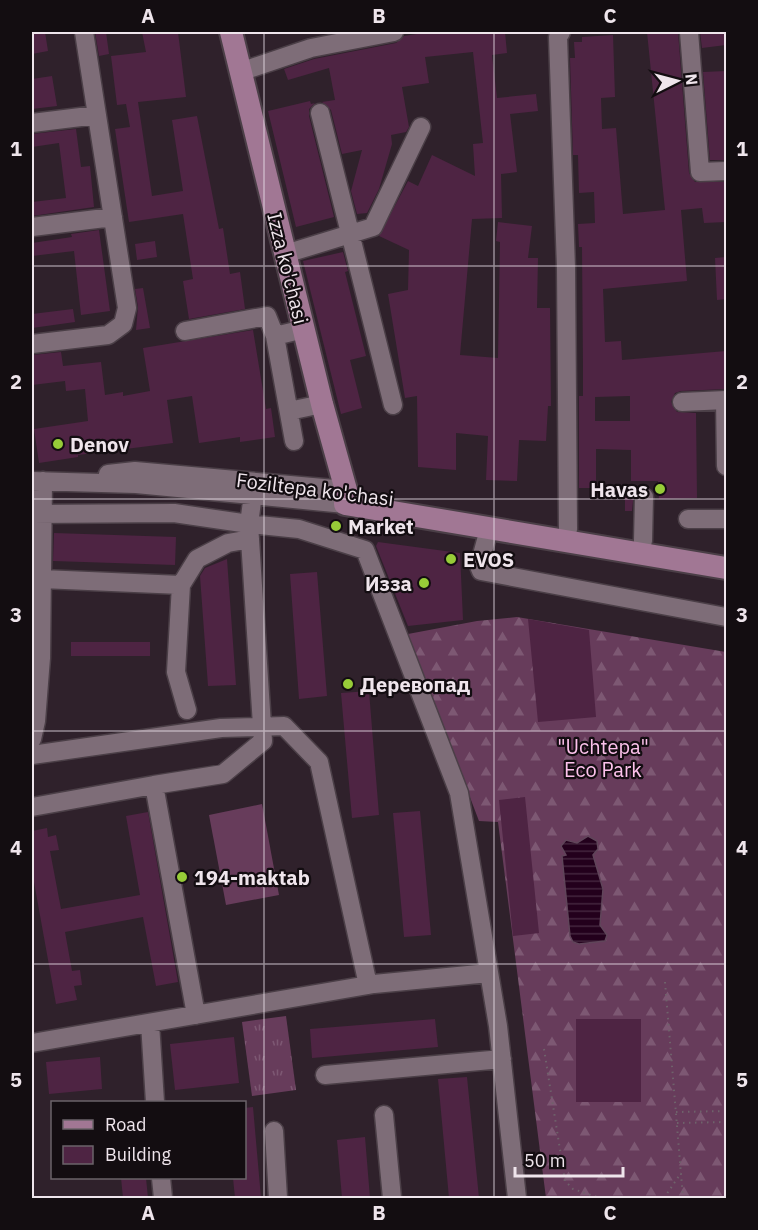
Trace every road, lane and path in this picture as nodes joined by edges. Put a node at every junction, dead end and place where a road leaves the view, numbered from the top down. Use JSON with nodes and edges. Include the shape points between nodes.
{"nodes":[{"id":1,"x":84,"y":32,"type":"edge"},
{"id":2,"x":231,"y":32,"type":"edge"},
{"id":3,"x":394,"y":32,"type":"edge"},
{"id":4,"x":561,"y":32,"type":"edge"},
{"id":5,"x":689,"y":32,"type":"edge"},
{"id":6,"x":240,"y":72,"type":"junction"},
{"id":7,"x":320,"y":113,"type":"dead end"},
{"id":8,"x":97,"y":115,"type":"junction"},
{"id":9,"x":32,"y":123,"type":"edge"},
{"id":10,"x":421,"y":127,"type":"dead end"},
{"id":11,"x":726,"y":171,"type":"edge"},
{"id":12,"x":113,"y":216,"type":"junction"},
{"id":13,"x":32,"y":227,"type":"edge"},
{"id":14,"x":348,"y":234,"type":"junction"},
{"id":15,"x":285,"y":254,"type":"junction"},
{"id":16,"x":304,"y":329,"type":"junction"},
{"id":17,"x":185,"y":331,"type":"dead end"},
{"id":18,"x":275,"y":336,"type":"junction"},
{"id":19,"x":32,"y":344,"type":"edge"},
{"id":20,"x":726,"y":400,"type":"edge"},
{"id":21,"x":682,"y":402,"type":"dead end"},
{"id":22,"x":322,"y":404,"type":"junction"},
{"id":23,"x":393,"y":405,"type":"dead end"},
{"id":24,"x":289,"y":411,"type":"junction"},
{"id":25,"x":294,"y":441,"type":"dead end"},
{"id":26,"x":726,"y":466,"type":"edge"},
{"id":27,"x":37,"y":481,"type":"edge"},
{"id":28,"x":253,"y":494,"type":"junction"},
{"id":29,"x":345,"y":497,"type":"junction"},
{"id":30,"x":644,"y":498,"type":"dead end"},
{"id":31,"x":37,"y":515,"type":"edge"},
{"id":32,"x":688,"y":519,"type":"dead end"},
{"id":33,"x":726,"y":519,"type":"edge"},
{"id":34,"x":489,"y":529,"type":"junction"},
{"id":35,"x":249,"y":531,"type":"junction"},
{"id":36,"x":567,"y":536,"type":"junction"},
{"id":37,"x":643,"y":541,"type":"junction"},
{"id":38,"x":726,"y":555,"type":"edge"},
{"id":39,"x":726,"y":568,"type":"edge"},
{"id":40,"x":42,"y":579,"type":"junction"},
{"id":41,"x":181,"y":585,"type":"junction"},
{"id":42,"x":726,"y":617,"type":"edge"},
{"id":43,"x":187,"y":710,"type":"dead end"},
{"id":44,"x":264,"y":726,"type":"junction"},
{"id":45,"x":32,"y":739,"type":"edge"},
{"id":46,"x":32,"y":756,"type":"edge"},
{"id":47,"x":154,"y":785,"type":"junction"},
{"id":48,"x":32,"y":807,"type":"edge"},
{"id":49,"x":489,"y":973,"type":"junction"},
{"id":50,"x":665,"y":982,"type":"dead end"},
{"id":51,"x":368,"y":985,"type":"junction"},
{"id":52,"x":196,"y":1015,"type":"junction"},
{"id":53,"x":150,"y":1023,"type":"junction"},
{"id":54,"x":32,"y":1043,"type":"edge"},
{"id":55,"x":544,"y":1049,"type":"dead end"},
{"id":56,"x":502,"y":1059,"type":"junction"},
{"id":57,"x":325,"y":1075,"type":"dead end"},
{"id":58,"x":155,"y":1101,"type":"edge"},
{"id":59,"x":726,"y":1111,"type":"edge"},
{"id":60,"x":676,"y":1112,"type":"junction"},
{"id":61,"x":384,"y":1115,"type":"dead end"},
{"id":62,"x":726,"y":1122,"type":"edge"},
{"id":63,"x":677,"y":1123,"type":"junction"},
{"id":64,"x":274,"y":1131,"type":"dead end"},
{"id":65,"x":681,"y":1173,"type":"junction"},
{"id":66,"x":161,"y":1179,"type":"edge"},
{"id":67,"x":163,"y":1198,"type":"edge"},
{"id":68,"x":279,"y":1198,"type":"edge"},
{"id":69,"x":392,"y":1198,"type":"edge"},
{"id":70,"x":517,"y":1198,"type":"edge"},
{"id":71,"x":600,"y":1198,"type":"edge"},
{"id":72,"x":664,"y":1198,"type":"edge"},
{"id":73,"x":683,"y":1198,"type":"edge"}],
"edges":[{"from":1,"to":8,"type":"street"},
{"from":2,"to":6,"type":"main road","name":"Izza ko'chasi"},
{"from":3,"to":6,"type":"street","via":[[311,48]]},
{"from":4,"to":36,"type":"street","via":[[558,37],[566,268]]},
{"from":5,"to":11,"type":"street","via":[[700,172]]},
{"from":6,"to":15,"type":"main road","name":"Izza ko'chasi"},
{"from":7,"to":14,"type":"street"},
{"from":8,"to":9,"type":"street"},
{"from":8,"to":12,"type":"street"},
{"from":10,"to":14,"type":"street","via":[[373,227]]},
{"from":12,"to":13,"type":"street"},
{"from":12,"to":19,"type":"street","via":[[127,308],[123,324],[108,335]]},
{"from":14,"to":15,"type":"street"},
{"from":14,"to":23,"type":"street"},
{"from":15,"to":16,"type":"main road","name":"Izza ko'chasi"},
{"from":16,"to":18,"type":"street"},
{"from":16,"to":22,"type":"main road","name":"Izza ko'chasi"},
{"from":17,"to":18,"type":"street","via":[[267,316]]},
{"from":18,"to":24,"type":"street"},
{"from":20,"to":21,"type":"street"},
{"from":20,"to":26,"type":"street"},
{"from":22,"to":24,"type":"street"},
{"from":22,"to":29,"type":"main road","name":"Izza ko'chasi"},
{"from":24,"to":25,"type":"street"},
{"from":27,"to":28,"type":"street","name":"Foziltepa ko'chasi"},
{"from":27,"to":29,"type":"street","name":"Foziltepa ko'chasi","via":[[135,471]]},
{"from":27,"to":31,"type":"street"},
{"from":28,"to":29,"type":"street","name":"Foziltepa ko'chasi"},
{"from":28,"to":35,"type":"street"},
{"from":29,"to":34,"type":"main road","name":"Foziltepa ko'chasi"},
{"from":29,"to":36,"type":"main road","name":"Foziltepa ko'chasi"},
{"from":30,"to":37,"type":"street"},
{"from":31,"to":35,"type":"street","via":[[174,513]]},
{"from":31,"to":40,"type":"street"},
{"from":32,"to":33,"type":"street"},
{"from":34,"to":36,"type":"main road","name":"Foziltepa ko'chasi"},
{"from":34,"to":42,"type":"street","via":[[481,571]]},
{"from":35,"to":41,"type":"street","via":[[197,559]]},
{"from":35,"to":44,"type":"street"},
{"from":35,"to":49,"type":"street","via":[[299,529],[365,550],[459,794]]},
{"from":36,"to":37,"type":"main road","name":"Foziltepa ko'chasi"},
{"from":36,"to":39,"type":"main road","name":"Foziltepa ko'chasi"},
{"from":37,"to":38,"type":"main road","name":"Foziltepa ko'chasi"},
{"from":40,"to":41,"type":"street"},
{"from":40,"to":45,"type":"street","via":[[39,694]]},
{"from":41,"to":43,"type":"street","via":[[176,672]]},
{"from":44,"to":46,"type":"street","via":[[221,728]]},
{"from":44,"to":47,"type":"street","via":[[263,741],[223,774]]},
{"from":44,"to":51,"type":"street","via":[[284,726],[319,762]]},
{"from":47,"to":48,"type":"street"},
{"from":47,"to":52,"type":"street"},
{"from":49,"to":51,"type":"street"},
{"from":49,"to":56,"type":"street"},
{"from":50,"to":60,"type":"path"},
{"from":51,"to":52,"type":"street"},
{"from":52,"to":53,"type":"street"},
{"from":53,"to":54,"type":"street"},
{"from":53,"to":58,"type":"street"},
{"from":55,"to":71,"type":"path","via":[[565,1182],[573,1189]]},
{"from":56,"to":57,"type":"street"},
{"from":56,"to":70,"type":"street"},
{"from":59,"to":60,"type":"path"},
{"from":60,"to":63,"type":"path"},
{"from":61,"to":69,"type":"street"},
{"from":62,"to":63,"type":"path"},
{"from":63,"to":65,"type":"path"},
{"from":64,"to":68,"type":"street"},
{"from":65,"to":72,"type":"path"},
{"from":65,"to":73,"type":"path"},
{"from":66,"to":67,"type":"street"}]}
